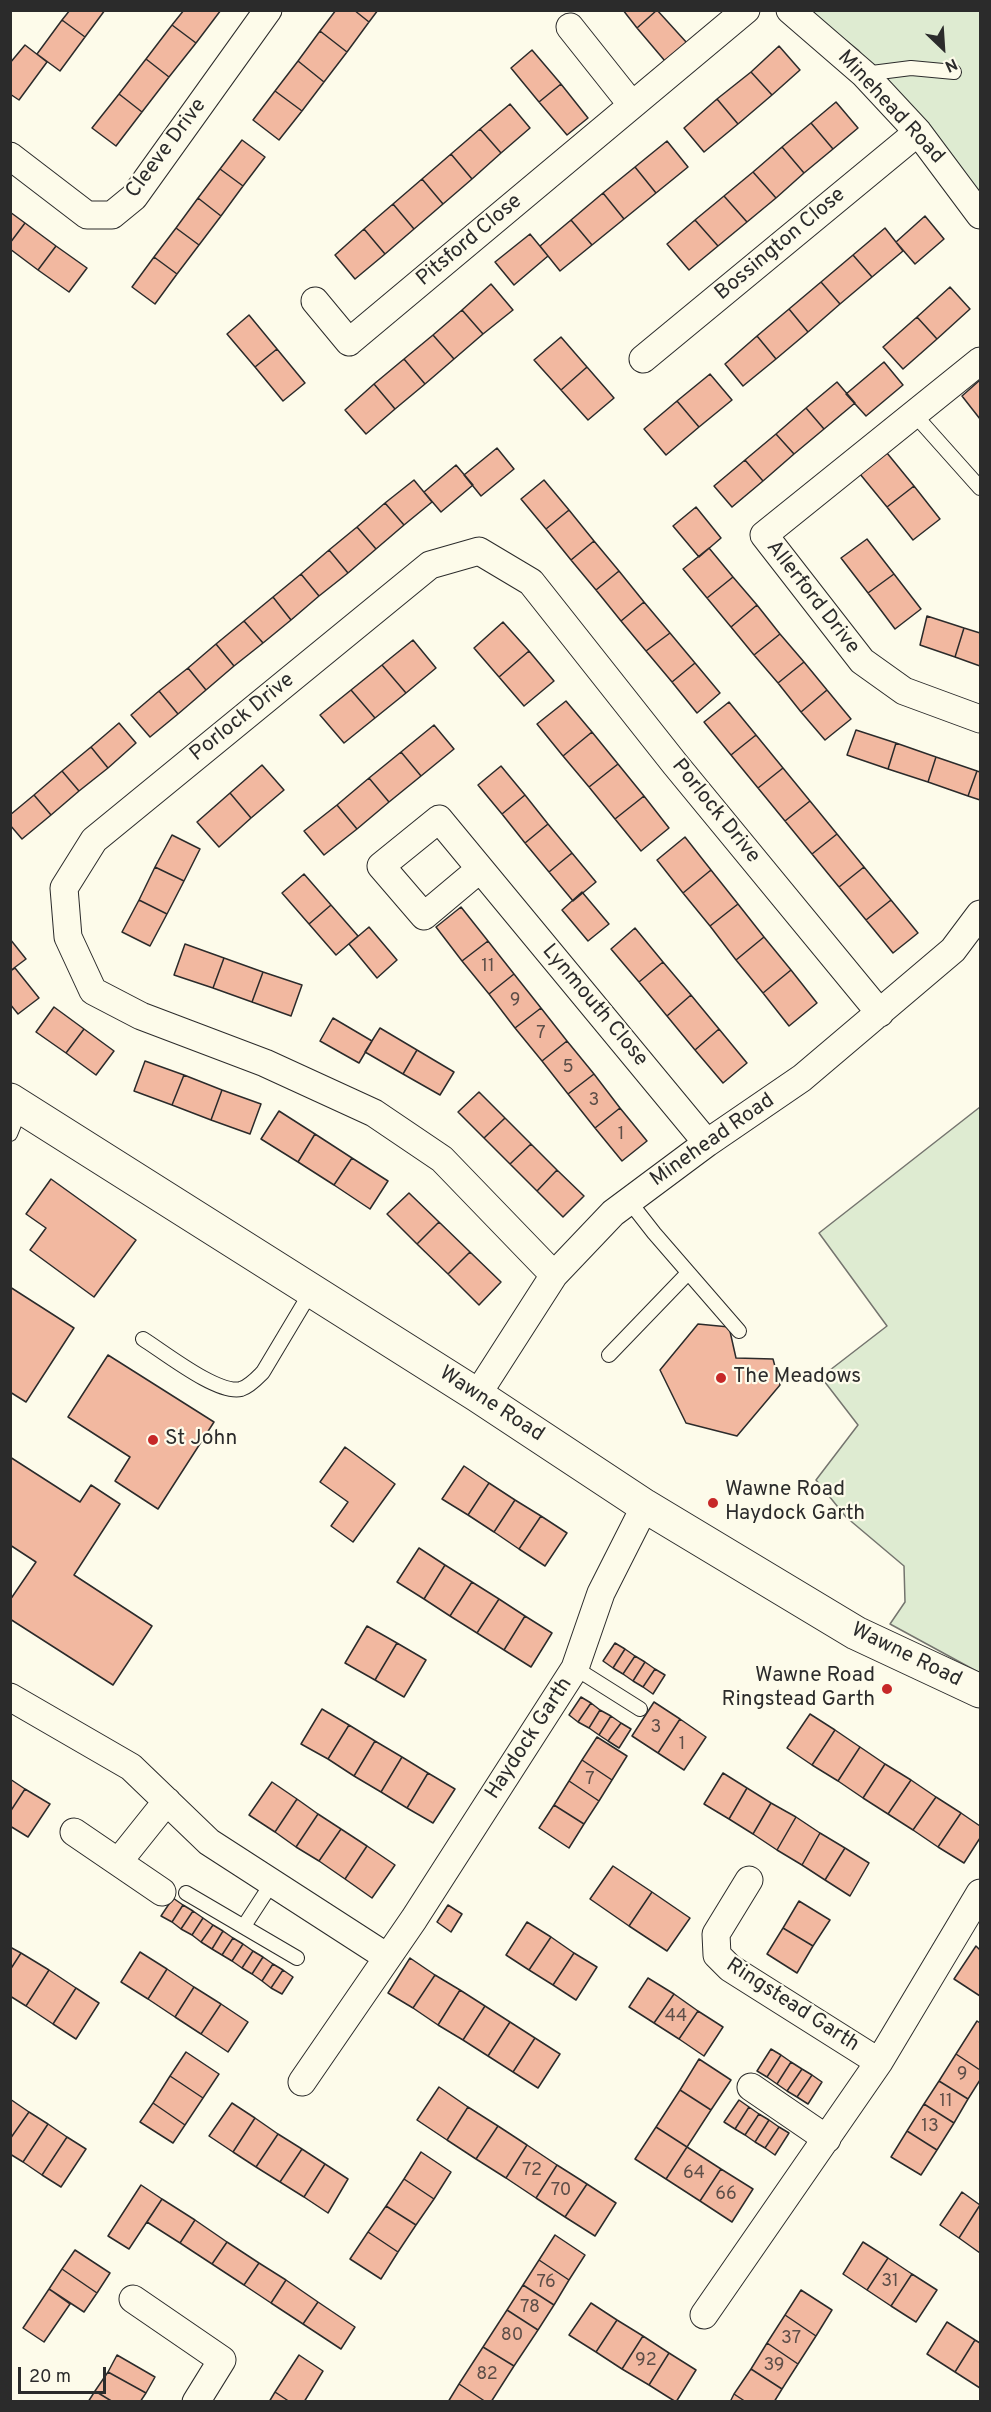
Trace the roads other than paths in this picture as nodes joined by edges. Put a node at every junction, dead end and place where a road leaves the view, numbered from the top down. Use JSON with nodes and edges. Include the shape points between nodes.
{"nodes":[{"id":1,"x":268,"y":10,"type":"edge"},
{"id":2,"x":746,"y":10,"type":"edge"},
{"id":3,"x":790,"y":10,"type":"edge"},
{"id":4,"x":570,"y":27,"type":"dead end"},
{"id":5,"x":954,"y":72,"type":"dead end"},
{"id":6,"x":864,"y":74,"type":"junction"},
{"id":7,"x":632,"y":105,"type":"junction"},
{"id":8,"x":918,"y":132,"type":"junction"},
{"id":9,"x":10,"y":156,"type":"edge"},
{"id":10,"x":981,"y":215,"type":"edge"},
{"id":11,"x":315,"y":301,"type":"dead end"},
{"id":12,"x":643,"y":359,"type":"dead end"},
{"id":13,"x":981,"y":361,"type":"edge"},
{"id":14,"x":914,"y":414,"type":"junction"},
{"id":15,"x":981,"y":488,"type":"edge"},
{"id":16,"x":981,"y":719,"type":"edge"},
{"id":17,"x":480,"y":869,"type":"dead end"},
{"id":18,"x":981,"y":914,"type":"edge"},
{"id":19,"x":880,"y":1012,"type":"junction"},
{"id":20,"x":14,"y":1113,"type":"edge"},
{"id":21,"x":707,"y":1143,"type":"junction"},
{"id":22,"x":629,"y":1201,"type":"junction"},
{"id":23,"x":688,"y":1273,"type":"junction"},
{"id":24,"x":554,"y":1275,"type":"junction"},
{"id":25,"x":312,"y":1290,"type":"junction"},
{"id":26,"x":739,"y":1331,"type":"dead end"},
{"id":27,"x":143,"y":1339,"type":"dead end"},
{"id":28,"x":609,"y":1355,"type":"dead end"},
{"id":29,"x":477,"y":1395,"type":"junction"},
{"id":30,"x":645,"y":1506,"type":"junction"},
{"id":31,"x":575,"y":1668,"type":"junction"},
{"id":32,"x":981,"y":1691,"type":"edge"},
{"id":33,"x":10,"y":1697,"type":"edge"},
{"id":34,"x":640,"y":1708,"type":"dead end"},
{"id":35,"x":167,"y":1801,"type":"junction"},
{"id":36,"x":74,"y":1832,"type":"dead end"},
{"id":37,"x":119,"y":1861,"type":"junction"},
{"id":38,"x":749,"y":1880,"type":"dead end"},
{"id":39,"x":272,"y":1883,"type":"junction"},
{"id":40,"x":174,"y":1892,"type":"joint"},
{"id":41,"x":981,"y":1893,"type":"edge"},
{"id":42,"x":244,"y":1926,"type":"junction"},
{"id":43,"x":387,"y":1957,"type":"junction"},
{"id":44,"x":297,"y":1958,"type":"dead end"},
{"id":45,"x":879,"y":2062,"type":"junction"},
{"id":46,"x":302,"y":2082,"type":"dead end"},
{"id":47,"x":751,"y":2087,"type":"dead end"},
{"id":48,"x":827,"y":2139,"type":"junction"},
{"id":49,"x":133,"y":2299,"type":"dead end"},
{"id":50,"x":704,"y":2315,"type":"dead end"},
{"id":51,"x":196,"y":2402,"type":"edge"}],
"edges":[{"from":1,"to":9,"type":"street","name":"Cleeve Drive","via":[[134,197],[112,215],[87,215]]},
{"from":2,"to":7,"type":"street","name":"Pitsford Close"},
{"from":3,"to":6,"type":"street","name":"Minehead Road"},
{"from":4,"to":7,"type":"street"},
{"from":5,"to":6,"type":"lane","via":[[911,68]]},
{"from":6,"to":8,"type":"street","name":"Minehead Road"},
{"from":7,"to":11,"type":"street","name":"Pitsford Close","via":[[349,342]]},
{"from":8,"to":10,"type":"street","name":"Minehead Road"},
{"from":8,"to":12,"type":"street","name":"Bossington Close"},
{"from":13,"to":14,"type":"street","name":"Allerford Drive"},
{"from":14,"to":15,"type":"lane"},
{"from":14,"to":16,"type":"street","name":"Allerford Drive","via":[[764,535],[862,661],[904,691]]},
{"from":17,"to":21,"type":"street","name":"Lynmouth Close"},
{"from":18,"to":19,"type":"street","name":"Minehead Road","via":[[953,950]]},
{"from":19,"to":21,"type":"street","name":"Minehead Road","via":[[802,1078]]},
{"from":19,"to":24,"type":"street","name":"Porlock Drive","via":[[531,582],[479,551],[430,565],[94,840],[64,888],[68,938],[93,991],[141,1016],[265,1063],[374,1113],[442,1159]]},
{"from":20,"to":25,"type":"street","name":"Wawne Road"},
{"from":21,"to":22,"type":"street","name":"Minehead Road"},
{"from":22,"to":23,"type":"lane"},
{"from":22,"to":24,"type":"street","name":"Minehead Road"},
{"from":23,"to":26,"type":"lane"},
{"from":23,"to":28,"type":"lane"},
{"from":24,"to":29,"type":"street","name":"Minehead Road"},
{"from":25,"to":27,"type":"lane","via":[[263,1372],[241,1389],[226,1389],[213,1383]]},
{"from":25,"to":29,"type":"street","name":"Wawne Road"},
{"from":29,"to":30,"type":"street","name":"Wawne Road"},
{"from":30,"to":31,"type":"street","name":"Haydock Garth","via":[[601,1593]]},
{"from":30,"to":32,"type":"street","name":"Wawne Road","via":[[856,1633]]},
{"from":31,"to":34,"type":"lane"},
{"from":31,"to":43,"type":"street","name":"Haydock Garth"},
{"from":33,"to":35,"type":"street","via":[[131,1767]]},
{"from":35,"to":37,"type":"street"},
{"from":35,"to":39,"type":"street","via":[[209,1842]]},
{"from":36,"to":37,"type":"street"},
{"from":37,"to":40,"type":"street"},
{"from":38,"to":45,"type":"street","name":"Ringstead Garth","via":[[716,1935],[717,1956]]},
{"from":39,"to":42,"type":"lane"},
{"from":39,"to":43,"type":"street"},
{"from":40,"to":42,"type":"lane"},
{"from":41,"to":45,"type":"street","name":"Ringstead Garth"},
{"from":42,"to":44,"type":"lane"},
{"from":43,"to":46,"type":"street","name":"Haydock Garth"},
{"from":45,"to":48,"type":"street","name":"Ringstead Garth"},
{"from":47,"to":48,"type":"street"},
{"from":48,"to":50,"type":"street","name":"Ringstead Garth"},
{"from":49,"to":51,"type":"street","via":[[222,2360]]}]}
